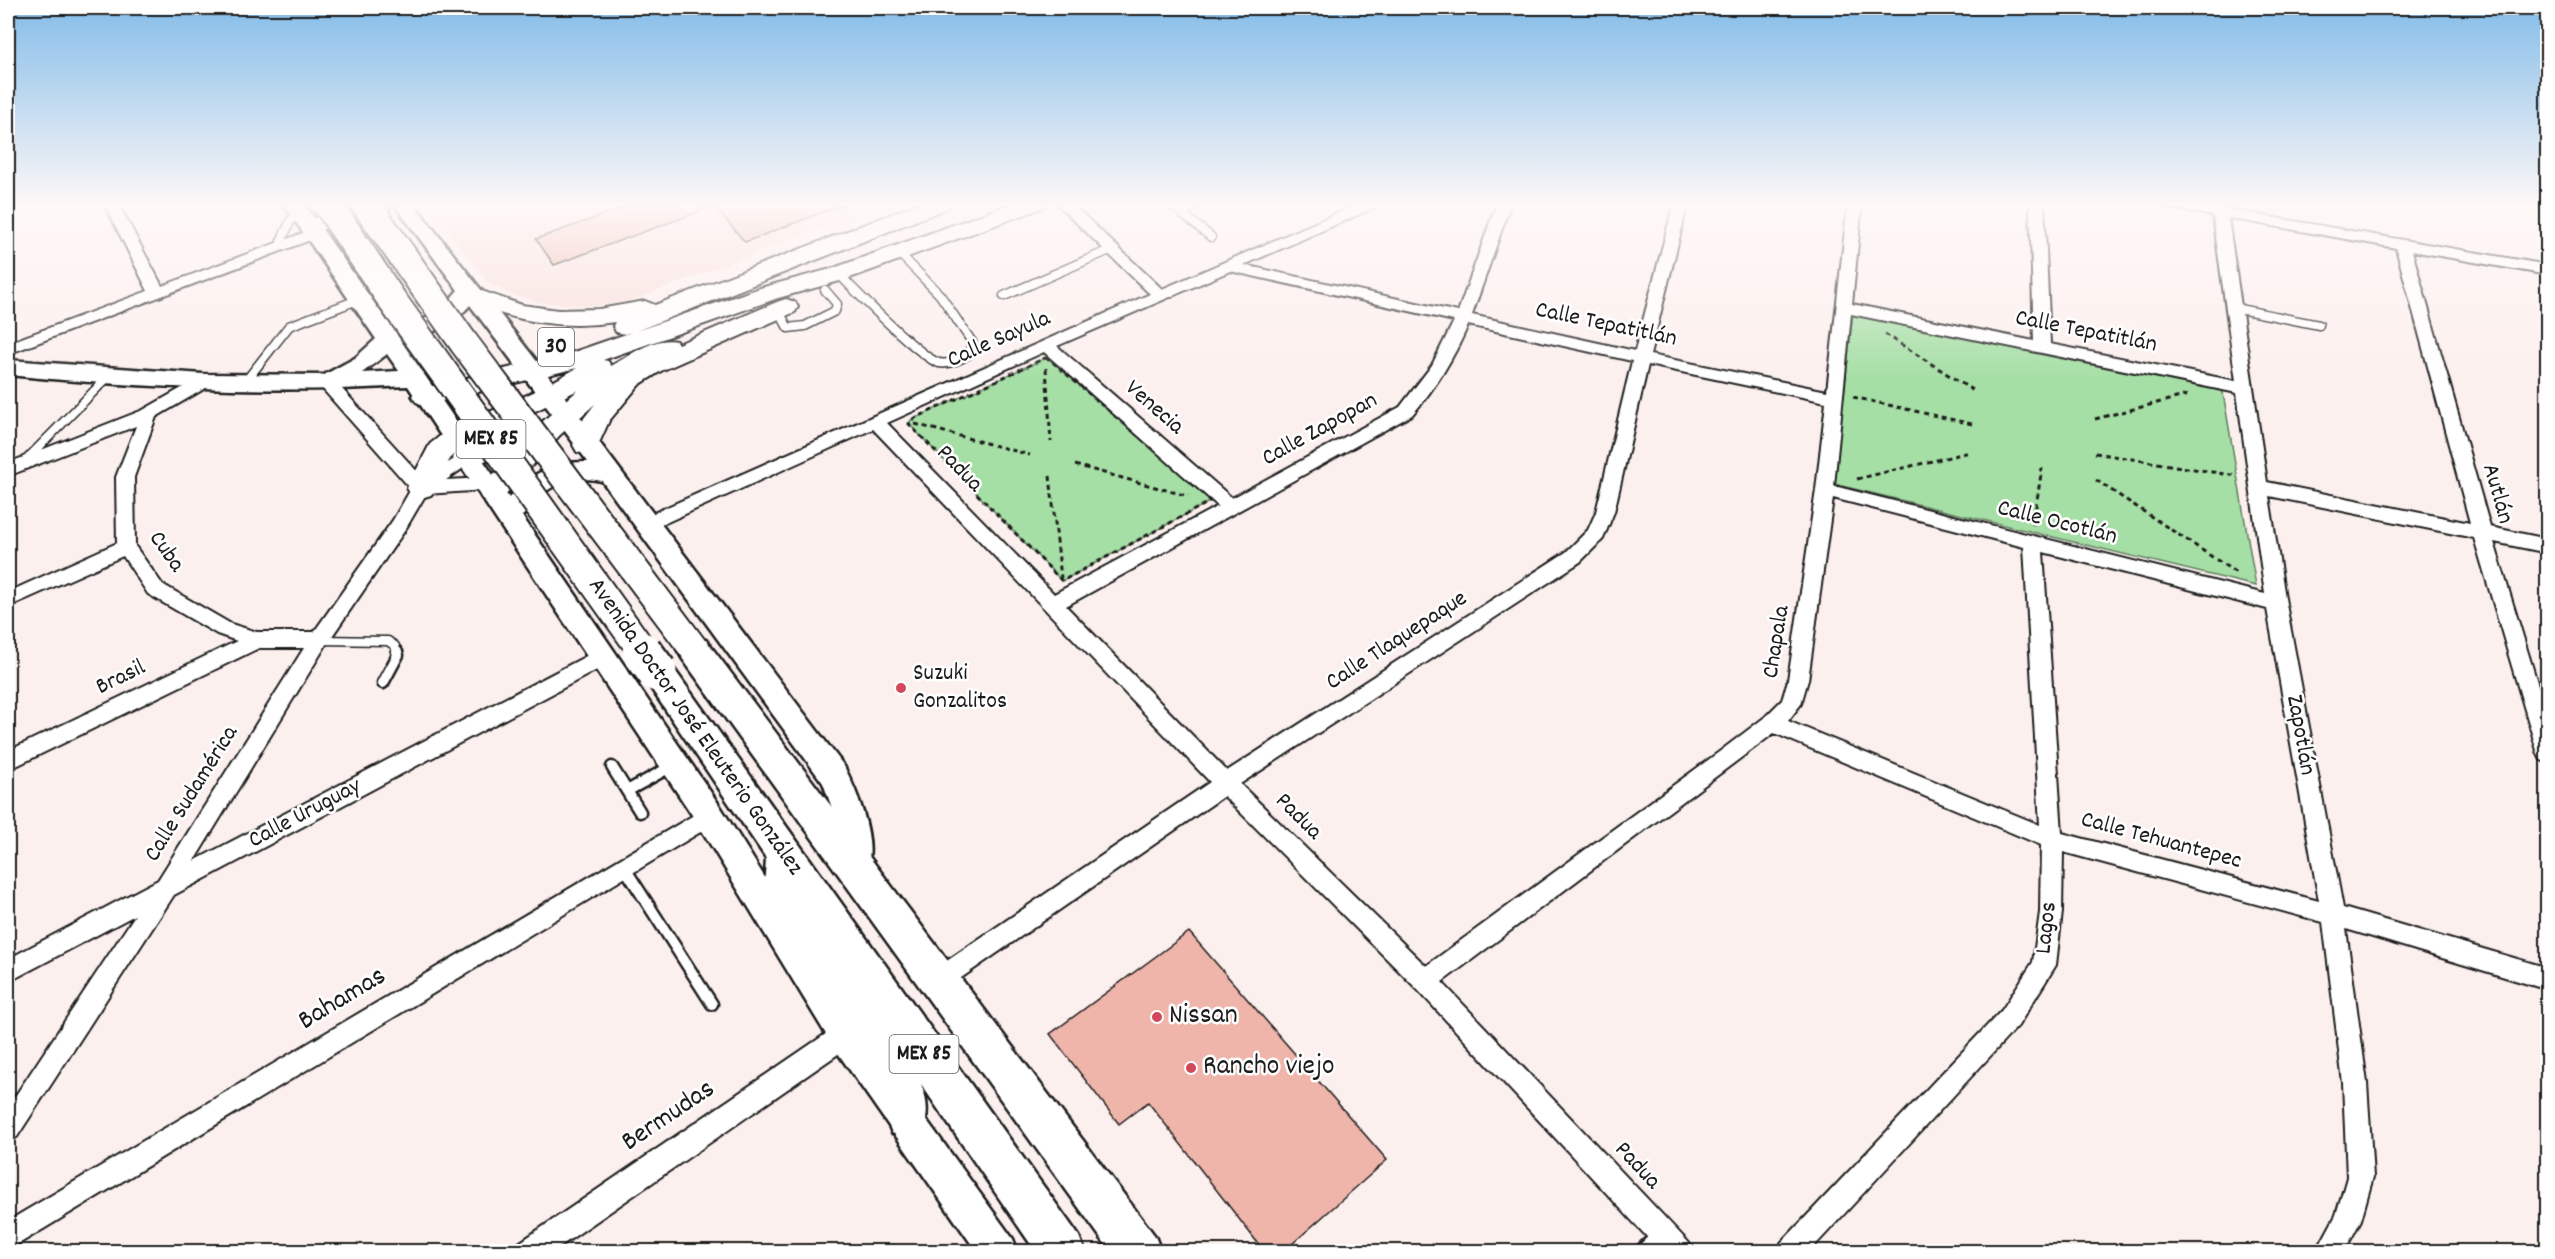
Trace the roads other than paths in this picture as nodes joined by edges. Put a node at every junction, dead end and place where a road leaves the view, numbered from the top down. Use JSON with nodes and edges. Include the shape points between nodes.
{"nodes":[{"id":1,"x":141,"y":262,"type":"edge"},
{"id":2,"x":239,"y":262,"type":"edge"},
{"id":3,"x":337,"y":262,"type":"edge"},
{"id":4,"x":355,"y":262,"type":"edge"},
{"id":5,"x":407,"y":262,"type":"edge"},
{"id":6,"x":447,"y":262,"type":"edge"},
{"id":7,"x":788,"y":262,"type":"edge"},
{"id":8,"x":829,"y":262,"type":"edge"},
{"id":9,"x":877,"y":262,"type":"edge"},
{"id":10,"x":908,"y":262,"type":"edge"},
{"id":11,"x":1083,"y":262,"type":"edge"},
{"id":12,"x":1125,"y":262,"type":"edge"},
{"id":13,"x":1238,"y":262,"type":"edge"},
{"id":14,"x":1484,"y":262,"type":"edge"},
{"id":15,"x":1666,"y":262,"type":"edge"},
{"id":16,"x":1850,"y":262,"type":"edge"},
{"id":17,"x":2039,"y":262,"type":"edge"},
{"id":18,"x":2227,"y":262,"type":"edge"},
{"id":19,"x":2408,"y":262,"type":"edge"},
{"id":20,"x":2499,"y":262,"type":"edge"},
{"id":21,"x":1228,"y":266,"type":"junction"},
{"id":22,"x":2547,"y":270,"type":"edge"},
{"id":23,"x":832,"y":282,"type":"junction"},
{"id":24,"x":157,"y":292,"type":"junction"},
{"id":25,"x":471,"y":293,"type":"junction"},
{"id":26,"x":1160,"y":295,"type":"junction"},
{"id":27,"x":1004,"y":296,"type":"dead end"},
{"id":28,"x":360,"y":299,"type":"junction"},
{"id":29,"x":692,"y":299,"type":"junction"},
{"id":30,"x":774,"y":302,"type":"junction"},
{"id":31,"x":1846,"y":308,"type":"junction"},
{"id":32,"x":2234,"y":308,"type":"junction"},
{"id":33,"x":1465,"y":318,"type":"junction"},
{"id":34,"x":374,"y":321,"type":"junction"},
{"id":35,"x":2319,"y":325,"type":"dead end"},
{"id":36,"x":681,"y":326,"type":"junction"},
{"id":37,"x":388,"y":341,"type":"junction"},
{"id":38,"x":2042,"y":347,"type":"junction"},
{"id":39,"x":8,"y":350,"type":"edge"},
{"id":40,"x":1045,"y":352,"type":"junction"},
{"id":41,"x":1641,"y":358,"type":"junction"},
{"id":42,"x":525,"y":364,"type":"junction"},
{"id":43,"x":8,"y":368,"type":"edge"},
{"id":44,"x":110,"y":375,"type":"junction"},
{"id":45,"x":203,"y":382,"type":"junction"},
{"id":46,"x":245,"y":382,"type":"junction"},
{"id":47,"x":327,"y":383,"type":"junction"},
{"id":48,"x":420,"y":387,"type":"junction"},
{"id":49,"x":2246,"y":389,"type":"junction"},
{"id":50,"x":1839,"y":396,"type":"junction"},
{"id":51,"x":149,"y":414,"type":"junction"},
{"id":52,"x":570,"y":415,"type":"junction"},
{"id":53,"x":876,"y":422,"type":"junction"},
{"id":54,"x":460,"y":449,"type":"junction"},
{"id":55,"x":15,"y":467,"type":"edge"},
{"id":56,"x":607,"y":472,"type":"junction"},
{"id":57,"x":2259,"y":487,"type":"junction"},
{"id":58,"x":421,"y":488,"type":"junction"},
{"id":59,"x":489,"y":488,"type":"junction"},
{"id":60,"x":1825,"y":490,"type":"junction"},
{"id":61,"x":1230,"y":506,"type":"junction"},
{"id":62,"x":512,"y":521,"type":"junction"},
{"id":63,"x":646,"y":524,"type":"junction"},
{"id":64,"x":2482,"y":532,"type":"junction"},
{"id":65,"x":2033,"y":538,"type":"junction"},
{"id":66,"x":2547,"y":546,"type":"edge"},
{"id":67,"x":126,"y":548,"type":"junction"},
{"id":68,"x":8,"y":600,"type":"edge"},
{"id":69,"x":1053,"y":604,"type":"junction"},
{"id":70,"x":2276,"y":604,"type":"junction"},
{"id":71,"x":256,"y":640,"type":"junction"},
{"id":72,"x":319,"y":640,"type":"junction"},
{"id":73,"x":603,"y":657,"type":"junction"},
{"id":74,"x":383,"y":683,"type":"dead end"},
{"id":75,"x":1772,"y":723,"type":"junction"},
{"id":76,"x":2547,"y":754,"type":"edge"},
{"id":77,"x":8,"y":761,"type":"edge"},
{"id":78,"x":674,"y":765,"type":"junction"},
{"id":79,"x":612,"y":767,"type":"dead end"},
{"id":80,"x":1225,"y":783,"type":"junction"},
{"id":81,"x":627,"y":791,"type":"junction"},
{"id":82,"x":640,"y":812,"type":"dead end"},
{"id":83,"x":709,"y":815,"type":"junction"},
{"id":84,"x":2052,"y":840,"type":"junction"},
{"id":85,"x":785,"y":856,"type":"junction"},
{"id":86,"x":854,"y":864,"type":"junction"},
{"id":87,"x":624,"y":867,"type":"junction"},
{"id":88,"x":166,"y":888,"type":"junction"},
{"id":89,"x":2333,"y":915,"type":"junction"},
{"id":90,"x":8,"y":970,"type":"edge"},
{"id":91,"x":2547,"y":978,"type":"edge"},
{"id":92,"x":940,"y":979,"type":"junction"},
{"id":93,"x":1425,"y":981,"type":"junction"},
{"id":94,"x":712,"y":1004,"type":"dead end"},
{"id":95,"x":845,"y":1035,"type":"junction"},
{"id":96,"x":907,"y":1118,"type":"junction"},
{"id":97,"x":8,"y":1128,"type":"edge"},
{"id":98,"x":1661,"y":1231,"type":"junction"},
{"id":99,"x":8,"y":1236,"type":"edge"},
{"id":100,"x":528,"y":1251,"type":"edge"},
{"id":101,"x":1000,"y":1251,"type":"edge"},
{"id":102,"x":1063,"y":1251,"type":"edge"},
{"id":103,"x":1139,"y":1251,"type":"edge"},
{"id":104,"x":1639,"y":1251,"type":"edge"},
{"id":105,"x":1680,"y":1251,"type":"edge"},
{"id":106,"x":1790,"y":1251,"type":"edge"},
{"id":107,"x":2329,"y":1251,"type":"edge"}],
"edges":[{"from":1,"to":24,"type":"street"},
{"from":2,"to":24,"type":"street"},
{"from":3,"to":28,"type":"main road","name":"Avenida Doctor José Eleuterio González"},
{"from":4,"to":85,"type":"highway","name":"Avenida Doctor José Eleuterio González","number":"MEX 85","bridge":true,"via":[[392,300]]},
{"from":5,"to":86,"type":"highway","name":"Avenida Doctor José Eleuterio González","number":"MEX 85","bridge":true},
{"from":6,"to":25,"type":"main road"},
{"from":7,"to":29,"type":"main road","number":"30"},
{"from":8,"to":30,"type":"main road"},
{"from":9,"to":23,"type":"main road"},
{"from":10,"to":23,"type":"lane","via":[[940,295],[972,342],[969,354],[961,359],[944,364],[935,362],[872,309]]},
{"from":11,"to":27,"type":"lane"},
{"from":12,"to":26,"type":"street"},
{"from":13,"to":21,"type":"street","name":"Calle Sayula"},
{"from":14,"to":33,"type":"street","name":"Calle Zapopan"},
{"from":15,"to":41,"type":"street","name":"Calle Tlaquepaque"},
{"from":16,"to":31,"type":"street","name":"Chapala"},
{"from":17,"to":38,"type":"street"},
{"from":18,"to":32,"type":"street","name":"Zapotlán"},
{"from":19,"to":64,"type":"street","name":"Autlán"},
{"from":20,"to":22,"type":"street"},
{"from":21,"to":26,"type":"street","name":"Calle Sayula"},
{"from":21,"to":33,"type":"street","name":"Calle Tepatitlán"},
{"from":23,"to":30,"type":"main road"},
{"from":24,"to":39,"type":"street"},
{"from":25,"to":29,"type":"main road","via":[[514,312],[560,319],[612,316]]},
{"from":25,"to":34,"type":"main road","via":[[448,317],[411,330]]},
{"from":25,"to":42,"type":"main road"},
{"from":26,"to":40,"type":"street","name":"Calle Sayula"},
{"from":28,"to":34,"type":"main road","name":"Avenida Doctor José Eleuterio González"},
{"from":28,"to":46,"type":"lane","via":[[289,326]]},
{"from":29,"to":42,"type":"main road","number":"30"},
{"from":30,"to":36,"type":"main road","number":"30"},
{"from":30,"to":52,"type":"main road","via":[[737,312],[625,368]]},
{"from":30,"to":52,"type":"main road","via":[[630,379],[597,418]]},
{"from":31,"to":38,"type":"street","name":"Calle Tepatitlán"},
{"from":31,"to":50,"type":"street","name":"Chapala"},
{"from":32,"to":35,"type":"lane"},
{"from":32,"to":49,"type":"street","name":"Zapotlán"},
{"from":33,"to":41,"type":"street","name":"Calle Tepatitlán"},
{"from":33,"to":61,"type":"street","name":"Calle Zapopan","via":[[1421,396],[1406,411]]},
{"from":34,"to":37,"type":"main road","name":"Avenida Doctor José Eleuterio González"},
{"from":36,"to":42,"type":"main road","number":"30","via":[[577,360]]},
{"from":36,"to":52,"type":"main road"},
{"from":37,"to":47,"type":"main road","via":[[363,363]]},
{"from":37,"to":48,"type":"main road","name":"Avenida Doctor José Eleuterio González"},
{"from":38,"to":49,"type":"street","name":"Calle Tepatitlán"},
{"from":40,"to":53,"type":"street","name":"Calle Sayula"},
{"from":40,"to":61,"type":"street","name":"Venecia"},
{"from":41,"to":50,"type":"street","name":"Calle Tepatitlán"},
{"from":41,"to":80,"type":"street","name":"Calle Tlaquepaque","via":[[1605,512],[1596,534],[1573,557]]},
{"from":42,"to":48,"type":"main road","number":"30"},
{"from":42,"to":52,"type":"main road"},
{"from":43,"to":44,"type":"main road"},
{"from":44,"to":45,"type":"main road"},
{"from":44,"to":55,"type":"lane"},
{"from":45,"to":46,"type":"main road"},
{"from":45,"to":51,"type":"street"},
{"from":46,"to":47,"type":"main road"},
{"from":47,"to":48,"type":"main road"},
{"from":47,"to":58,"type":"street"},
{"from":48,"to":54,"type":"main road","name":"Avenida Doctor José Eleuterio González"},
{"from":49,"to":57,"type":"street","name":"Zapotlán"},
{"from":50,"to":60,"type":"street","name":"Chapala"},
{"from":51,"to":55,"type":"street"},
{"from":51,"to":67,"type":"street","name":"Cuba","via":[[125,477]]},
{"from":52,"to":54,"type":"main road"},
{"from":52,"to":56,"type":"main road"},
{"from":52,"to":59,"type":"main road","via":[[540,437]]},
{"from":53,"to":63,"type":"street","name":"Calle Sayula"},
{"from":53,"to":69,"type":"street","name":"Padua"},
{"from":54,"to":58,"type":"main road","via":[[440,451]]},
{"from":54,"to":59,"type":"main road","name":"Avenida Doctor José Eleuterio González"},
{"from":56,"to":62,"type":"main road","via":[[573,470],[554,475],[524,495]]},
{"from":56,"to":63,"type":"main road"},
{"from":57,"to":64,"type":"street"},
{"from":57,"to":70,"type":"street","name":"Zapotlán"},
{"from":58,"to":59,"type":"street"},
{"from":58,"to":72,"type":"street","name":"Calle Sudamérica"},
{"from":59,"to":62,"type":"main road","name":"Avenida Doctor José Eleuterio González"},
{"from":60,"to":65,"type":"street","name":"Calle Ocotlán"},
{"from":60,"to":75,"type":"street","name":"Chapala","via":[[1798,680],[1791,704]]},
{"from":61,"to":69,"type":"street","name":"Calle Zapopan"},
{"from":62,"to":73,"type":"main road","name":"Avenida Doctor José Eleuterio González"},
{"from":63,"to":86,"type":"main road","via":[[834,775],[845,795]]},
{"from":64,"to":66,"type":"street"},
{"from":64,"to":76,"type":"street","name":"Autlán"},
{"from":65,"to":70,"type":"street","name":"Calle Ocotlán"},
{"from":65,"to":84,"type":"street","name":"Lagos"},
{"from":67,"to":68,"type":"street"},
{"from":67,"to":71,"type":"street","name":"Cuba","via":[[155,589],[224,629]]},
{"from":69,"to":80,"type":"street","name":"Padua"},
{"from":70,"to":89,"type":"street","name":"Zapotlán"},
{"from":71,"to":72,"type":"street","name":"Cuba"},
{"from":71,"to":77,"type":"street","name":"Brasil"},
{"from":72,"to":74,"type":"lane","via":[[388,641],[398,655]]},
{"from":72,"to":88,"type":"street","name":"Calle Sudamérica"},
{"from":73,"to":78,"type":"main road","name":"Avenida Doctor José Eleuterio González"},
{"from":73,"to":88,"type":"street","name":"Calle Uruguay"},
{"from":75,"to":84,"type":"street","name":"Calle Tehuantepec"},
{"from":75,"to":93,"type":"street","name":"Chapala"},
{"from":78,"to":81,"type":"lane"},
{"from":78,"to":83,"type":"main road","name":"Avenida Doctor José Eleuterio González"},
{"from":79,"to":81,"type":"lane"},
{"from":80,"to":92,"type":"street","name":"Calle Tlaquepaque"},
{"from":80,"to":93,"type":"street","name":"Padua"},
{"from":81,"to":82,"type":"lane"},
{"from":83,"to":87,"type":"street","name":"Bahamas"},
{"from":83,"to":95,"type":"main road","name":"Avenida Doctor José Eleuterio González"},
{"from":84,"to":89,"type":"street","name":"Calle Tehuantepec"},
{"from":84,"to":106,"type":"street","name":"Lagos","via":[[2051,912],[2044,965],[2010,1018]]},
{"from":85,"to":96,"type":"highway","via":[[783,891],[794,919],[886,1058],[905,1096]]},
{"from":85,"to":102,"type":"highway","name":"Avenida Doctor José Eleuterio González","number":"MEX 85"},
{"from":86,"to":92,"type":"highway","name":"Avenida Doctor José Eleuterio González","number":"MEX 85"},
{"from":87,"to":94,"type":"lane"},
{"from":87,"to":99,"type":"street","name":"Bahamas"},
{"from":88,"to":90,"type":"street","name":"Calle Uruguay"},
{"from":88,"to":97,"type":"street","name":"Calle Sudamérica"},
{"from":89,"to":91,"type":"street","name":"Calle Tehuantepec"},
{"from":89,"to":107,"type":"street","name":"Zapotlán","via":[[2355,1083],[2360,1177],[2348,1220]]},
{"from":92,"to":103,"type":"highway","name":"Avenida Doctor José Eleuterio González","number":"MEX 85"},
{"from":93,"to":98,"type":"street","name":"Padua"},
{"from":95,"to":96,"type":"main road","name":"Avenida Doctor José Eleuterio González"},
{"from":95,"to":100,"type":"street","name":"Bermudas"},
{"from":96,"to":101,"type":"main road","name":"Avenida Doctor José Eleuterio González"},
{"from":98,"to":104,"type":"lane"},
{"from":98,"to":105,"type":"street","name":"Padua"}]}
